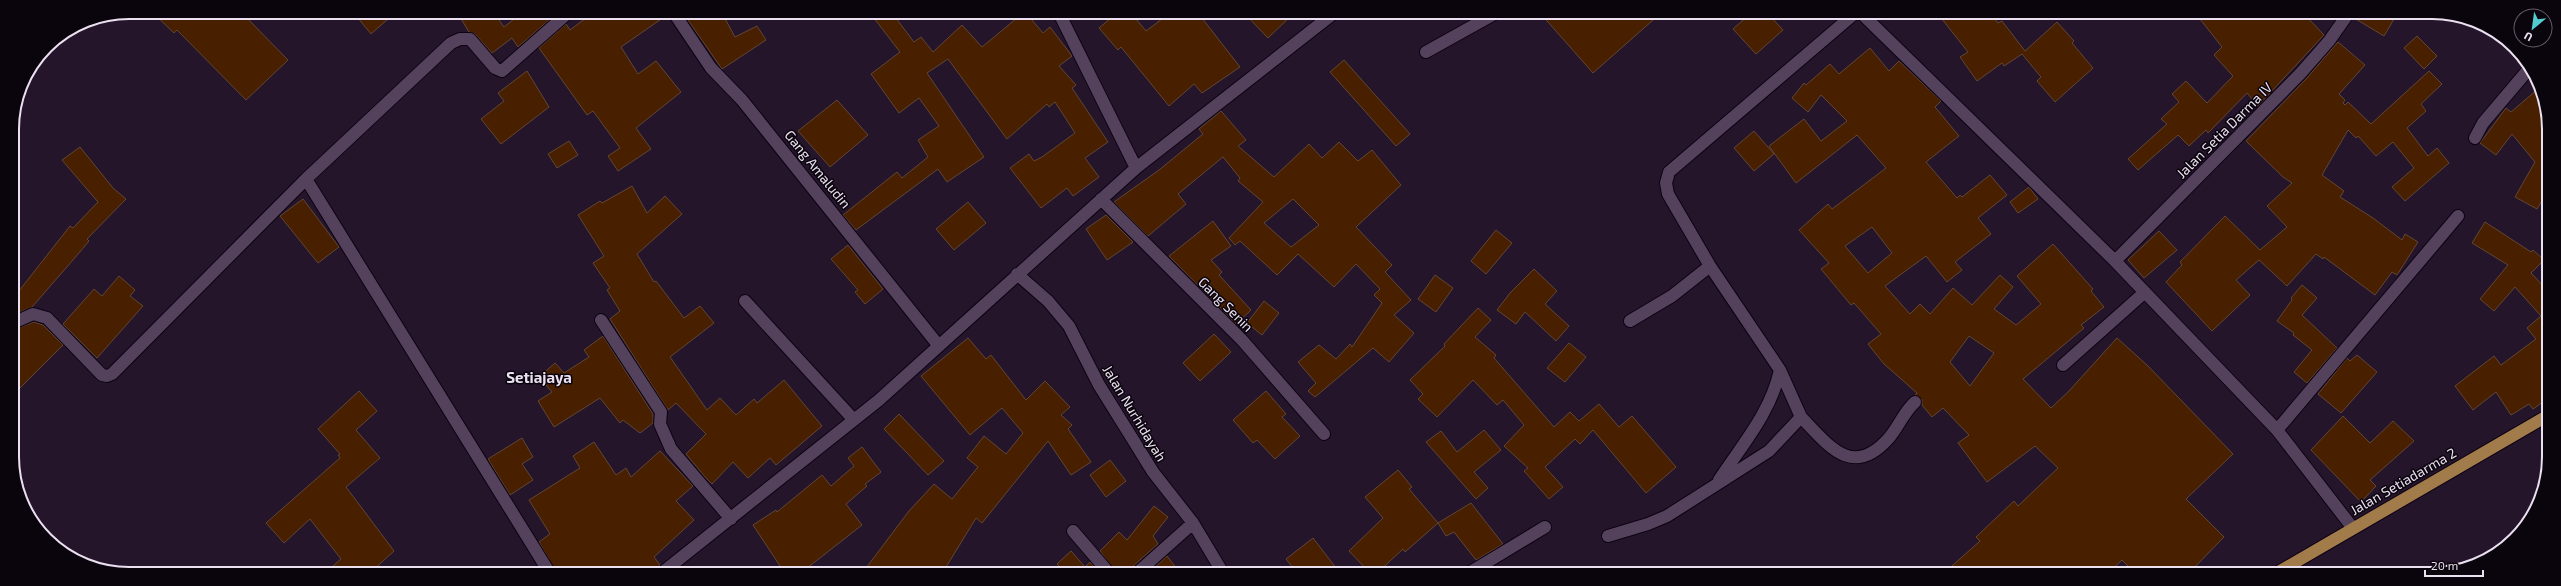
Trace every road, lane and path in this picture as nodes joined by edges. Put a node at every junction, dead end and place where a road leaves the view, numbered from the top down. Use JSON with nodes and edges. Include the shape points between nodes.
{"nodes":[{"id":1,"x":561,"y":19,"type":"edge"},
{"id":2,"x":679,"y":19,"type":"edge"},
{"id":3,"x":1062,"y":19,"type":"edge"},
{"id":4,"x":1326,"y":19,"type":"edge"},
{"id":5,"x":1485,"y":19,"type":"edge"},
{"id":6,"x":1848,"y":19,"type":"edge"},
{"id":7,"x":1867,"y":19,"type":"edge"},
{"id":8,"x":2344,"y":19,"type":"edge"},
{"id":9,"x":1426,"y":52,"type":"dead end"},
{"id":10,"x":2526,"y":72,"type":"edge"},
{"id":11,"x":2475,"y":138,"type":"dead end"},
{"id":12,"x":1136,"y":168,"type":"junction"},
{"id":13,"x":306,"y":179,"type":"junction"},
{"id":14,"x":1101,"y":199,"type":"junction"},
{"id":15,"x":2458,"y":216,"type":"dead end"},
{"id":16,"x":2115,"y":261,"type":"junction"},
{"id":17,"x":1710,"y":266,"type":"junction"},
{"id":18,"x":1017,"y":274,"type":"junction"},
{"id":19,"x":2145,"y":292,"type":"junction"},
{"id":20,"x":745,"y":301,"type":"dead end"},
{"id":21,"x":19,"y":320,"type":"edge"},
{"id":22,"x":601,"y":320,"type":"dead end"},
{"id":23,"x":1630,"y":321,"type":"dead end"},
{"id":24,"x":939,"y":346,"type":"junction"},
{"id":25,"x":2063,"y":365,"type":"dead end"},
{"id":26,"x":1780,"y":370,"type":"junction"},
{"id":27,"x":1915,"y":402,"type":"dead end"},
{"id":28,"x":1801,"y":417,"type":"junction"},
{"id":29,"x":2542,"y":419,"type":"edge"},
{"id":30,"x":854,"y":420,"type":"junction"},
{"id":31,"x":2277,"y":430,"type":"junction"},
{"id":32,"x":1324,"y":434,"type":"dead end"},
{"id":33,"x":1716,"y":485,"type":"junction"},
{"id":34,"x":731,"y":519,"type":"junction"},
{"id":35,"x":1193,"y":523,"type":"junction"},
{"id":36,"x":1545,"y":526,"type":"dead end"},
{"id":37,"x":2352,"y":527,"type":"junction"},
{"id":38,"x":1072,"y":531,"type":"dead end"},
{"id":39,"x":1608,"y":536,"type":"dead end"},
{"id":40,"x":546,"y":567,"type":"edge"},
{"id":41,"x":669,"y":567,"type":"edge"},
{"id":42,"x":1104,"y":567,"type":"edge"},
{"id":43,"x":1145,"y":567,"type":"edge"},
{"id":44,"x":1219,"y":567,"type":"edge"},
{"id":45,"x":1479,"y":567,"type":"edge"},
{"id":46,"x":2286,"y":567,"type":"edge"}],
"edges":[{"from":1,"to":13,"type":"street","via":[[502,71],[495,68],[470,39],[460,39],[451,43]]},
{"from":2,"to":24,"type":"street","name":"Gang Amaludin","via":[[714,73],[742,100]]},
{"from":3,"to":12,"type":"street"},
{"from":4,"to":12,"type":"street"},
{"from":5,"to":9,"type":"street"},
{"from":6,"to":17,"type":"street","via":[[1669,172],[1666,183],[1668,194]]},
{"from":7,"to":16,"type":"street"},
{"from":8,"to":16,"type":"street","name":"Jalan Setia Darma IV","via":[[2300,74]]},
{"from":10,"to":11,"type":"street","via":[[2483,123]]},
{"from":12,"to":14,"type":"street"},
{"from":13,"to":21,"type":"street","via":[[112,374],[102,375],[47,318],[34,314]]},
{"from":13,"to":40,"type":"street"},
{"from":14,"to":18,"type":"street"},
{"from":14,"to":32,"type":"street","name":"Gang Senin","via":[[1242,340]]},
{"from":15,"to":31,"type":"street"},
{"from":16,"to":19,"type":"street"},
{"from":17,"to":23,"type":"street","via":[[1672,296]]},
{"from":17,"to":26,"type":"street"},
{"from":18,"to":24,"type":"street"},
{"from":18,"to":35,"type":"street","name":"Jalan Nurhidayah","via":[[1048,301],[1068,326],[1099,385],[1153,472]]},
{"from":19,"to":25,"type":"street"},
{"from":19,"to":31,"type":"street"},
{"from":20,"to":30,"type":"street"},
{"from":22,"to":34,"type":"street","via":[[661,412],[660,424],[671,449]]},
{"from":24,"to":30,"type":"street"},
{"from":26,"to":28,"type":"street"},
{"from":26,"to":33,"type":"street","via":[[1776,391],[1764,413]]},
{"from":27,"to":28,"type":"street","via":[[1887,440],[1866,457],[1845,457]]},
{"from":28,"to":33,"type":"street","via":[[1769,452]]},
{"from":29,"to":37,"type":"main road","name":"Jalan Setiadarma 2"},
{"from":30,"to":34,"type":"street"},
{"from":31,"to":37,"type":"street"},
{"from":33,"to":39,"type":"street","via":[[1667,516]]},
{"from":34,"to":41,"type":"street"},
{"from":35,"to":43,"type":"street"},
{"from":35,"to":44,"type":"street","name":"Jalan Nurhidayah"},
{"from":36,"to":45,"type":"street"},
{"from":37,"to":46,"type":"main road","name":"Jalan Setiadarma 2"},
{"from":38,"to":42,"type":"street"}]}
